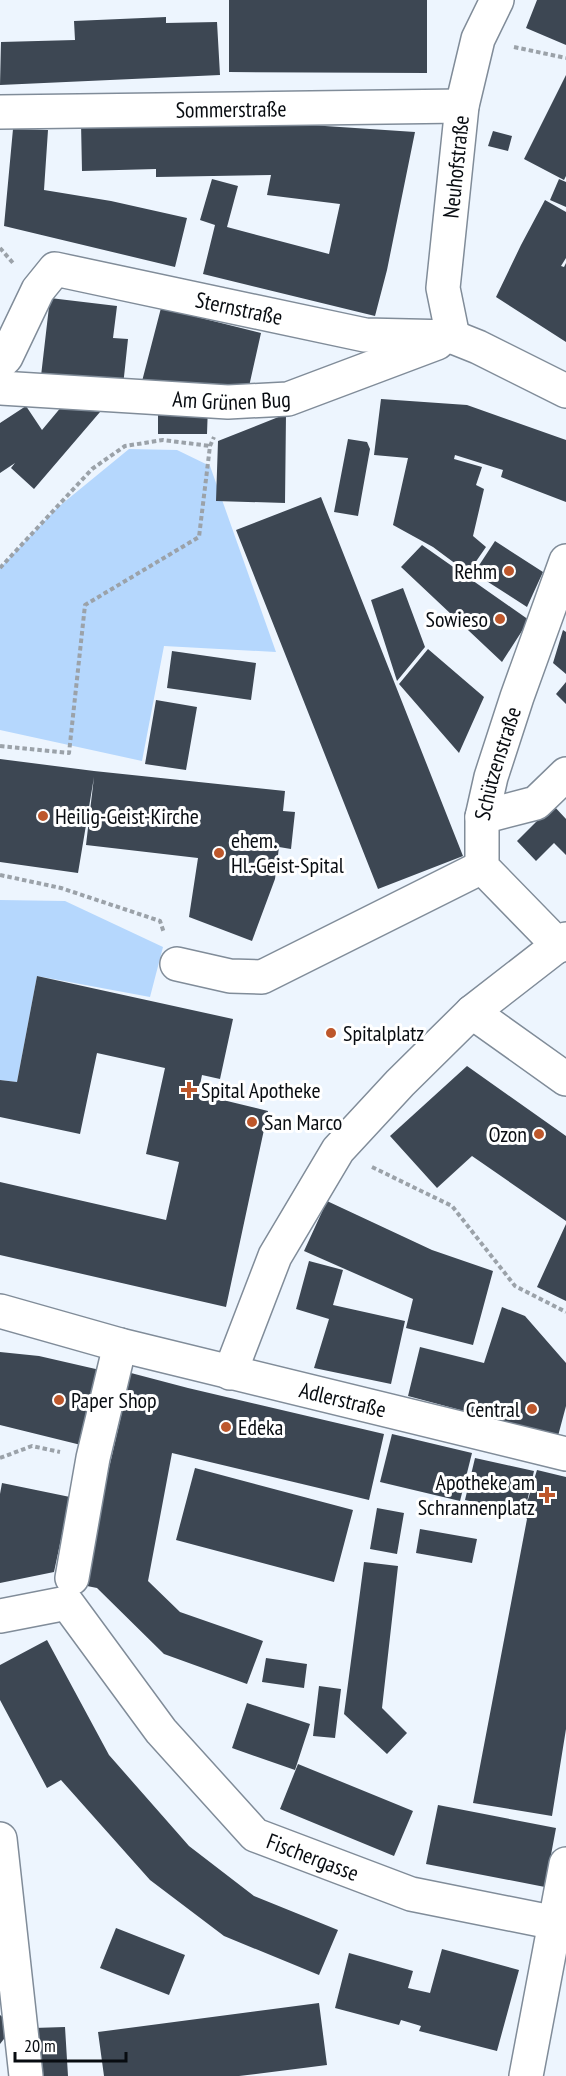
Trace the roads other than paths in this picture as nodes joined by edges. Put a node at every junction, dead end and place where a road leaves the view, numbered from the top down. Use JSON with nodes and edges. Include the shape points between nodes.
{"nodes":[{"id":1,"x":496,"y":0,"type":"edge"},
{"id":2,"x":462,"y":106,"type":"junction"},
{"id":3,"x":0,"y":112,"type":"edge"},
{"id":4,"x":453,"y":337,"type":"junction"},
{"id":5,"x":0,"y":363,"type":"edge"},
{"id":6,"x":0,"y":388,"type":"edge"},
{"id":7,"x":566,"y":391,"type":"edge"},
{"id":8,"x":566,"y":561,"type":"edge"},
{"id":9,"x":566,"y":774,"type":"edge"},
{"id":10,"x":482,"y":817,"type":"junction"},
{"id":11,"x":483,"y":867,"type":"junction"},
{"id":12,"x":562,"y":942,"type":"edge"},
{"id":13,"x":177,"y":964,"type":"road end"},
{"id":14,"x":472,"y":1012,"type":"junction"},
{"id":15,"x":566,"y":1079,"type":"edge"},
{"id":16,"x":0,"y":1311,"type":"edge"},
{"id":17,"x":120,"y":1346,"type":"junction"},
{"id":18,"x":230,"y":1373,"type":"junction"},
{"id":19,"x":566,"y":1454,"type":"edge"},
{"id":20,"x":69,"y":1591,"type":"junction"},
{"id":21,"x":0,"y":1616,"type":"edge"},
{"id":22,"x":0,"y":1839,"type":"edge"},
{"id":23,"x":566,"y":1864,"type":"edge"},
{"id":24,"x":556,"y":1923,"type":"junction"},
{"id":25,"x":26,"y":2076,"type":"edge"},
{"id":26,"x":526,"y":2076,"type":"edge"}],
"edges":[{"from":1,"to":2,"type":"street","name":"Neuhofstraße","via":[[478,39]]},
{"from":2,"to":3,"type":"street","name":"Sommerstraße"},
{"from":2,"to":4,"type":"street","name":"Neuhofstraße","via":[[443,288]]},
{"from":4,"to":5,"type":"street","name":"Sternstraße","via":[[365,335],[56,269],[38,290]]},
{"from":4,"to":6,"type":"street","name":"Am Grünen Bug","via":[[288,399],[228,402]]},
{"from":4,"to":7,"type":"street"},
{"from":8,"to":10,"type":"street","name":"Schützenstraße","via":[[517,697]]},
{"from":9,"to":10,"type":"street","via":[[536,803]]},
{"from":10,"to":11,"type":"street","name":"Schützenstraße"},
{"from":11,"to":12,"type":"street"},
{"from":11,"to":13,"type":"street","via":[[262,976],[230,975]]},
{"from":12,"to":14,"type":"street"},
{"from":14,"to":15,"type":"street"},
{"from":14,"to":18,"type":"street","via":[[338,1150],[275,1257]]},
{"from":16,"to":17,"type":"street","name":"Adlerstraße"},
{"from":17,"to":18,"type":"street","name":"Adlerstraße"},
{"from":17,"to":20,"type":"street","via":[[93,1458]]},
{"from":18,"to":19,"type":"street","name":"Adlerstraße"},
{"from":20,"to":21,"type":"street"},
{"from":20,"to":24,"type":"street","name":"Fischergasse","via":[[161,1731],[255,1835],[411,1894]]},
{"from":22,"to":25,"type":"street"},
{"from":23,"to":24,"type":"street"},
{"from":24,"to":26,"type":"street"}]}
